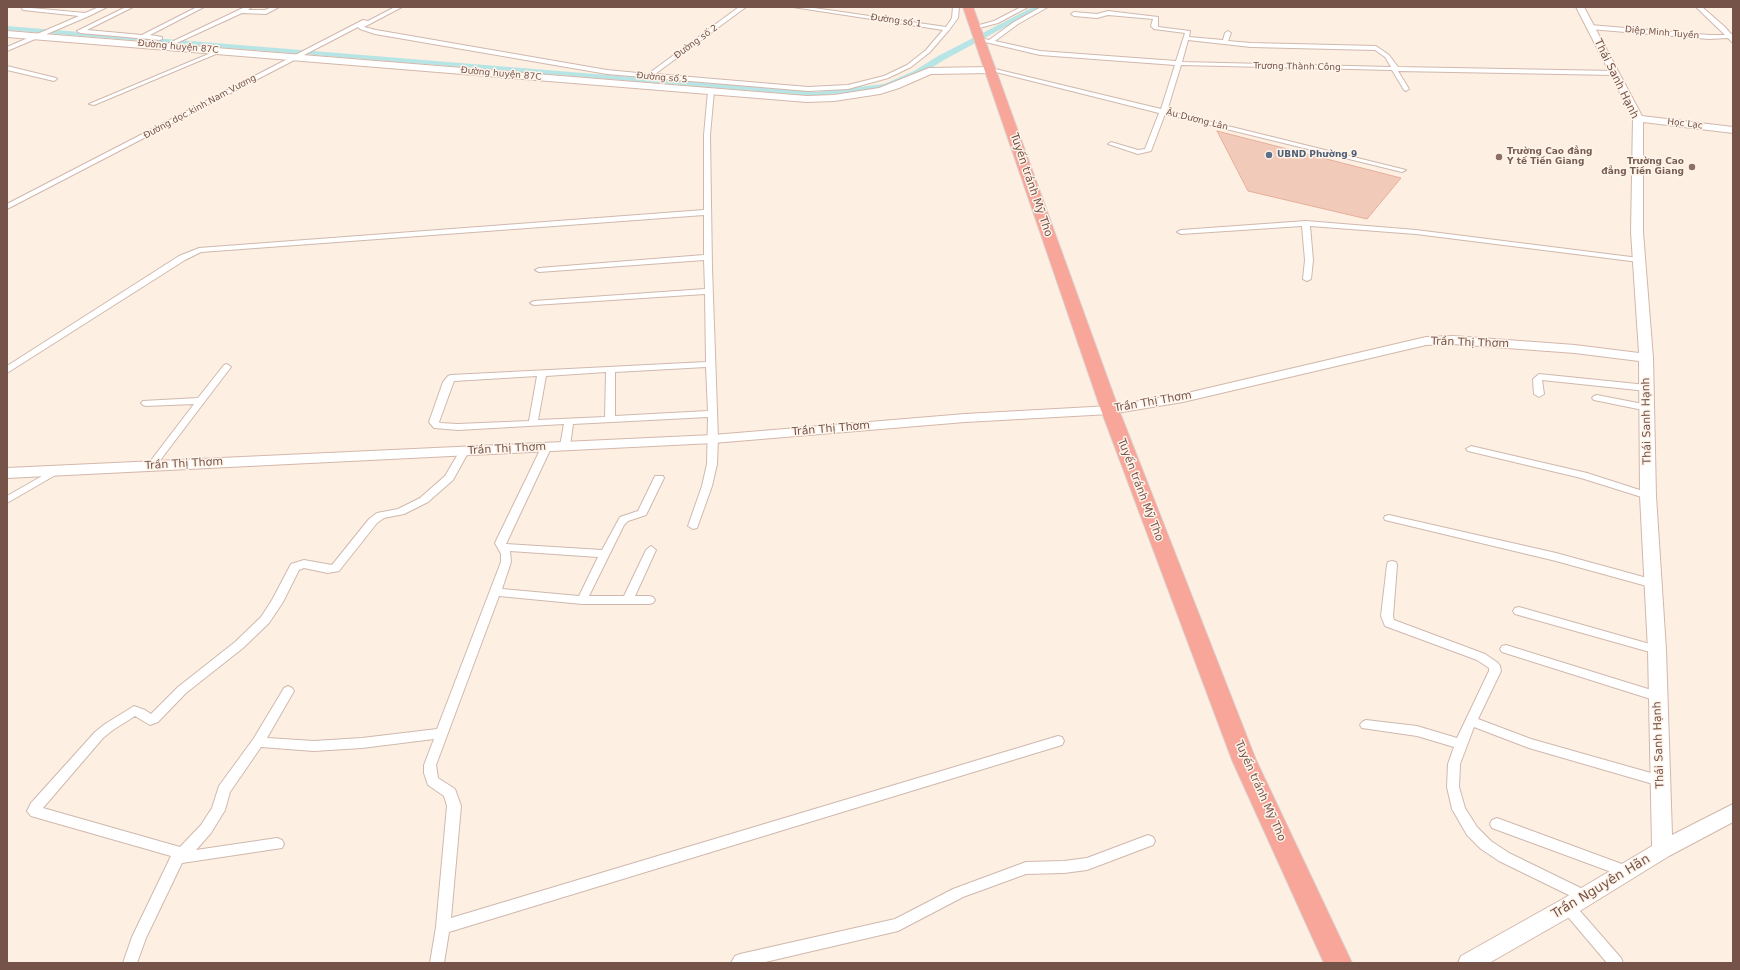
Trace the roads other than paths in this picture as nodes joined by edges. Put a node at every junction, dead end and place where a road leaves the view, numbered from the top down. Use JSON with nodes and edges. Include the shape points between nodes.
{"nodes":[{"id":1,"x":25,"y":7,"type":"edge"},
{"id":2,"x":104,"y":7,"type":"edge"},
{"id":3,"x":130,"y":7,"type":"edge"},
{"id":4,"x":201,"y":7,"type":"edge"},
{"id":5,"x":249,"y":7,"type":"edge"},
{"id":6,"x":276,"y":7,"type":"edge"},
{"id":7,"x":394,"y":7,"type":"edge"},
{"id":8,"x":399,"y":7,"type":"edge"},
{"id":9,"x":743,"y":7,"type":"edge"},
{"id":10,"x":796,"y":7,"type":"edge"},
{"id":11,"x":956,"y":7,"type":"edge"},
{"id":12,"x":968,"y":7,"type":"edge"},
{"id":13,"x":1025,"y":7,"type":"edge"},
{"id":14,"x":1045,"y":7,"type":"edge"},
{"id":15,"x":1580,"y":7,"type":"edge"},
{"id":16,"x":1699,"y":7,"type":"edge"},
{"id":17,"x":242,"y":10,"type":"junction"},
{"id":18,"x":87,"y":14,"type":"junction"},
{"id":19,"x":1074,"y":14,"type":"dead end"},
{"id":20,"x":1590,"y":26,"type":"junction"},
{"id":21,"x":948,"y":29,"type":"junction"},
{"id":22,"x":1228,"y":33,"type":"dead end"},
{"id":23,"x":7,"y":34,"type":"edge"},
{"id":24,"x":46,"y":34,"type":"junction"},
{"id":25,"x":980,"y":35,"type":"junction"},
{"id":26,"x":142,"y":37,"type":"junction"},
{"id":27,"x":160,"y":38,"type":"dead end"},
{"id":28,"x":1186,"y":38,"type":"junction"},
{"id":29,"x":1732,"y":38,"type":"edge"},
{"id":30,"x":132,"y":42,"type":"junction"},
{"id":31,"x":1225,"y":42,"type":"junction"},
{"id":32,"x":168,"y":45,"type":"junction"},
{"id":33,"x":7,"y":50,"type":"edge"},
{"id":34,"x":220,"y":51,"type":"junction"},
{"id":35,"x":301,"y":54,"type":"junction"},
{"id":36,"x":1179,"y":63,"type":"junction"},
{"id":37,"x":7,"y":68,"type":"edge"},
{"id":38,"x":1395,"y":69,"type":"junction"},
{"id":39,"x":991,"y":70,"type":"junction"},
{"id":40,"x":1615,"y":73,"type":"junction"},
{"id":41,"x":648,"y":76,"type":"junction"},
{"id":42,"x":54,"y":79,"type":"dead end"},
{"id":43,"x":1406,"y":89,"type":"dead end"},
{"id":44,"x":711,"y":91,"type":"junction"},
{"id":45,"x":92,"y":104,"type":"dead end"},
{"id":46,"x":1163,"y":112,"type":"junction"},
{"id":47,"x":1638,"y":118,"type":"junction"},
{"id":48,"x":1733,"y":130,"type":"edge"},
{"id":49,"x":1111,"y":144,"type":"dead end"},
{"id":50,"x":1402,"y":170,"type":"dead end"},
{"id":51,"x":7,"y":207,"type":"edge"},
{"id":52,"x":708,"y":212,"type":"junction"},
{"id":53,"x":1306,"y":223,"type":"junction"},
{"id":54,"x":1181,"y":232,"type":"dead end"},
{"id":55,"x":708,"y":257,"type":"junction"},
{"id":56,"x":1639,"y":260,"type":"junction"},
{"id":57,"x":539,"y":270,"type":"dead end"},
{"id":58,"x":1307,"y":279,"type":"dead end"},
{"id":59,"x":708,"y":291,"type":"junction"},
{"id":60,"x":534,"y":303,"type":"dead end"},
{"id":61,"x":1646,"y":358,"type":"junction"},
{"id":62,"x":710,"y":364,"type":"junction"},
{"id":63,"x":227,"y":367,"type":"dead end"},
{"id":64,"x":7,"y":370,"type":"edge"},
{"id":65,"x":611,"y":370,"type":"junction"},
{"id":66,"x":542,"y":374,"type":"junction"},
{"id":67,"x":1647,"y":388,"type":"junction"},
{"id":68,"x":1539,"y":394,"type":"dead end"},
{"id":69,"x":1597,"y":398,"type":"dead end"},
{"id":70,"x":199,"y":401,"type":"junction"},
{"id":71,"x":146,"y":403,"type":"dead end"},
{"id":72,"x":1648,"y":408,"type":"junction"},
{"id":73,"x":1110,"y":410,"type":"junction"},
{"id":74,"x":712,"y":419,"type":"junction"},
{"id":75,"x":610,"y":420,"type":"junction"},
{"id":76,"x":533,"y":424,"type":"junction"},
{"id":77,"x":569,"y":424,"type":"junction"},
{"id":78,"x":713,"y":437,"type":"junction"},
{"id":79,"x":566,"y":445,"type":"junction"},
{"id":80,"x":546,"y":448,"type":"junction"},
{"id":81,"x":1471,"y":449,"type":"dead end"},
{"id":82,"x":464,"y":451,"type":"junction"},
{"id":83,"x":152,"y":465,"type":"junction"},
{"id":84,"x":56,"y":470,"type":"junction"},
{"id":85,"x":7,"y":473,"type":"edge"},
{"id":86,"x":659,"y":478,"type":"dead end"},
{"id":87,"x":1648,"y":496,"type":"junction"},
{"id":88,"x":7,"y":500,"type":"edge"},
{"id":89,"x":1389,"y":518,"type":"dead end"},
{"id":90,"x":693,"y":526,"type":"dead end"},
{"id":91,"x":501,"y":547,"type":"junction"},
{"id":92,"x":651,"y":550,"type":"dead end"},
{"id":93,"x":606,"y":554,"type":"junction"},
{"id":94,"x":1392,"y":565,"type":"dead end"},
{"id":95,"x":1654,"y":584,"type":"junction"},
{"id":96,"x":496,"y":592,"type":"junction"},
{"id":97,"x":582,"y":600,"type":"junction"},
{"id":98,"x":649,"y":600,"type":"dead end"},
{"id":99,"x":627,"y":601,"type":"junction"},
{"id":100,"x":1519,"y":611,"type":"dead end"},
{"id":101,"x":1506,"y":649,"type":"dead end"},
{"id":102,"x":1657,"y":650,"type":"junction"},
{"id":103,"x":288,"y":691,"type":"dead end"},
{"id":104,"x":1657,"y":696,"type":"junction"},
{"id":105,"x":1471,"y":720,"type":"junction"},
{"id":106,"x":1366,"y":725,"type":"dead end"},
{"id":107,"x":443,"y":733,"type":"junction"},
{"id":108,"x":1058,"y":741,"type":"dead end"},
{"id":109,"x":258,"y":742,"type":"junction"},
{"id":110,"x":1461,"y":744,"type":"junction"},
{"id":111,"x":1660,"y":781,"type":"junction"},
{"id":112,"x":1733,"y":812,"type":"edge"},
{"id":113,"x":1497,"y":824,"type":"dead end"},
{"id":114,"x":1148,"y":841,"type":"dead end"},
{"id":115,"x":277,"y":844,"type":"dead end"},
{"id":116,"x":1662,"y":850,"type":"junction"},
{"id":117,"x":177,"y":856,"type":"junction"},
{"id":118,"x":1625,"y":872,"type":"junction"},
{"id":119,"x":1586,"y":897,"type":"junction"},
{"id":120,"x":1568,"y":907,"type":"junction"},
{"id":121,"x":443,"y":927,"type":"junction"},
{"id":122,"x":130,"y":963,"type":"edge"},
{"id":123,"x":437,"y":963,"type":"edge"},
{"id":124,"x":738,"y":963,"type":"edge"},
{"id":125,"x":1338,"y":963,"type":"edge"},
{"id":126,"x":1469,"y":963,"type":"edge"},
{"id":127,"x":1616,"y":963,"type":"edge"}],
"edges":[{"from":1,"to":18,"type":"street","via":[[23,8]]},
{"from":2,"to":18,"type":"street"},
{"from":3,"to":26,"type":"street","via":[[80,31]]},
{"from":4,"to":26,"type":"street"},
{"from":5,"to":17,"type":"street"},
{"from":6,"to":17,"type":"street","via":[[261,13]]},
{"from":7,"to":35,"type":"street","name":"Đường dọc kinh Nam Vương"},
{"from":8,"to":41,"type":"street","name":"Đường số 5","via":[[361,27],[375,32],[592,70]]},
{"from":9,"to":41,"type":"street","name":"Đường số 2"},
{"from":10,"to":21,"type":"street","name":"Đường số 1"},
{"from":11,"to":21,"type":"street"},
{"from":12,"to":25,"type":"highway","name":"Tuyến tránh Mỹ Tho"},
{"from":13,"to":25,"type":"street","via":[[996,22]]},
{"from":14,"to":25,"type":"street","via":[[1016,23]]},
{"from":15,"to":20,"type":"street","name":"Thái Sanh Hạnh"},
{"from":16,"to":29,"type":"street"},
{"from":17,"to":32,"type":"street"},
{"from":18,"to":24,"type":"street"},
{"from":19,"to":28,"type":"street","via":[[1097,16],[1108,13],[1156,18],[1154,27],[1187,31]]},
{"from":20,"to":29,"type":"street","name":"Diệp Minh Tuyền"},
{"from":20,"to":40,"type":"street","name":"Thái Sanh Hạnh"},
{"from":21,"to":41,"type":"street","name":"Đường số 5","via":[[928,51],[909,66],[886,77],[848,87],[808,90]]},
{"from":22,"to":31,"type":"street"},
{"from":23,"to":24,"type":"street","name":"Đường huyện 87C"},
{"from":24,"to":30,"type":"street","name":"Đường huyện 87C"},
{"from":24,"to":33,"type":"street"},
{"from":25,"to":36,"type":"street","name":"Trương Thành Công","via":[[1046,54]]},
{"from":25,"to":39,"type":"highway","name":"Tuyến tránh Mỹ Tho"},
{"from":26,"to":27,"type":"street"},
{"from":26,"to":30,"type":"street"},
{"from":28,"to":31,"type":"street"},
{"from":28,"to":36,"type":"street"},
{"from":30,"to":32,"type":"street","name":"Đường huyện 87C"},
{"from":31,"to":38,"type":"street","via":[[1251,45],[1373,47],[1387,56]]},
{"from":32,"to":34,"type":"street","name":"Đường huyện 87C"},
{"from":34,"to":35,"type":"street","name":"Đường huyện 87C"},
{"from":34,"to":45,"type":"street"},
{"from":35,"to":44,"type":"street","name":"Đường huyện 87C"},
{"from":35,"to":51,"type":"street","name":"Đường dọc kinh Nam Vương"},
{"from":36,"to":38,"type":"street","name":"Trương Thành Công"},
{"from":36,"to":46,"type":"street"},
{"from":37,"to":42,"type":"street"},
{"from":38,"to":40,"type":"street","name":"Trương Thành Công"},
{"from":38,"to":43,"type":"street"},
{"from":39,"to":44,"type":"street","name":"Đường huyện 87C","via":[[929,71],[890,88],[834,98],[807,99]]},
{"from":39,"to":46,"type":"street","name":"Âu Dương Lân"},
{"from":39,"to":73,"type":"highway","name":"Tuyến tránh Mỹ Tho"},
{"from":40,"to":47,"type":"street","name":"Thái Sanh Hạnh"},
{"from":44,"to":52,"type":"street","via":[[707,135]]},
{"from":46,"to":49,"type":"street","via":[[1148,152],[1133,151]]},
{"from":46,"to":50,"type":"street","name":"Âu Dương Lân"},
{"from":47,"to":48,"type":"street","name":"Học Lạc"},
{"from":47,"to":56,"type":"street","name":"Thái Sanh Hạnh"},
{"from":52,"to":55,"type":"street"},
{"from":52,"to":64,"type":"street","via":[[200,250],[182,258]]},
{"from":53,"to":54,"type":"street"},
{"from":53,"to":56,"type":"street","via":[[1416,232]]},
{"from":53,"to":58,"type":"street","via":[[1309,260]]},
{"from":55,"to":57,"type":"street"},
{"from":55,"to":59,"type":"street"},
{"from":56,"to":61,"type":"street","name":"Thái Sanh Hạnh"},
{"from":59,"to":60,"type":"street"},
{"from":59,"to":62,"type":"street"},
{"from":61,"to":67,"type":"street","name":"Thái Sanh Hạnh"},
{"from":61,"to":73,"type":"street","name":"Trần Thị Thơm","via":[[1575,349],[1453,340],[1426,341],[1183,398]]},
{"from":62,"to":65,"type":"street"},
{"from":62,"to":74,"type":"street"},
{"from":63,"to":70,"type":"street"},
{"from":65,"to":66,"type":"street"},
{"from":65,"to":75,"type":"street"},
{"from":66,"to":76,"type":"street"},
{"from":66,"to":76,"type":"street","via":[[451,378],[434,422],[437,426],[446,427]]},
{"from":67,"to":68,"type":"street","via":[[1539,377]]},
{"from":67,"to":72,"type":"street","name":"Thái Sanh Hạnh"},
{"from":69,"to":72,"type":"street"},
{"from":70,"to":71,"type":"street"},
{"from":70,"to":83,"type":"street"},
{"from":72,"to":87,"type":"street","name":"Thái Sanh Hạnh"},
{"from":73,"to":78,"type":"street","name":"Trần Thị Thơm"},
{"from":73,"to":125,"type":"highway","name":"Tuyến tránh Mỹ Tho","via":[[1244,760]]},
{"from":74,"to":75,"type":"street"},
{"from":74,"to":78,"type":"street"},
{"from":75,"to":77,"type":"street"},
{"from":76,"to":77,"type":"street"},
{"from":77,"to":79,"type":"street"},
{"from":78,"to":79,"type":"street","name":"Trần Thị Thơm"},
{"from":78,"to":90,"type":"street","via":[[712,464]]},
{"from":79,"to":80,"type":"street","name":"Trần Thị Thơm"},
{"from":80,"to":82,"type":"street","name":"Trần Thị Thơm"},
{"from":80,"to":91,"type":"street","via":[[500,543]]},
{"from":81,"to":87,"type":"street","via":[[1583,475]]},
{"from":82,"to":83,"type":"street","name":"Trần Thị Thơm"},
{"from":82,"to":117,"type":"street","via":[[449,478],[424,500],[400,512],[381,515],[373,521],[335,568],[304,564],[295,567],[265,620],[239,645],[182,690],[154,719],[150,720],[142,713],[134,711],[99,735],[34,811],[174,850]]},
{"from":83,"to":84,"type":"street","name":"Trần Thị Thơm"},
{"from":84,"to":85,"type":"street","name":"Trần Thị Thơm"},
{"from":84,"to":88,"type":"street"},
{"from":86,"to":93,"type":"street","via":[[642,513],[624,519]]},
{"from":87,"to":95,"type":"street","name":"Thái Sanh Hạnh"},
{"from":89,"to":95,"type":"street","via":[[1556,557]]},
{"from":91,"to":93,"type":"street"},
{"from":91,"to":96,"type":"street","via":[[506,554],[506,562]]},
{"from":92,"to":99,"type":"street"},
{"from":93,"to":97,"type":"street"},
{"from":94,"to":105,"type":"street","via":[[1387,616],[1389,623],[1481,656],[1494,666],[1495,671]]},
{"from":95,"to":102,"type":"street","name":"Thái Sanh Hạnh"},
{"from":96,"to":97,"type":"street"},
{"from":96,"to":107,"type":"street"},
{"from":97,"to":99,"type":"street"},
{"from":98,"to":99,"type":"street"},
{"from":100,"to":102,"type":"street"},
{"from":101,"to":104,"type":"street"},
{"from":102,"to":104,"type":"street","name":"Thái Sanh Hạnh"},
{"from":103,"to":109,"type":"street"},
{"from":104,"to":111,"type":"street","name":"Thái Sanh Hạnh"},
{"from":105,"to":110,"type":"street"},
{"from":105,"to":111,"type":"street","via":[[1529,743]]},
{"from":106,"to":110,"type":"street","via":[[1417,731]]},
{"from":107,"to":109,"type":"street","via":[[314,746]]},
{"from":107,"to":121,"type":"street","via":[[430,765],[430,773],[434,781],[450,793],[454,806]]},
{"from":108,"to":121,"type":"street"},
{"from":109,"to":117,"type":"street","via":[[224,790],[218,810],[206,829],[194,843]]},
{"from":110,"to":119,"type":"street","via":[[1454,764],[1453,787],[1459,809],[1472,831],[1486,845],[1504,857]]},
{"from":111,"to":116,"type":"street","name":"Thái Sanh Hạnh"},
{"from":112,"to":116,"type":"street","name":"Trần Nguyên Hãn"},
{"from":113,"to":118,"type":"street"},
{"from":114,"to":124,"type":"street","via":[[1087,864],[1064,868],[1026,868],[958,893],[898,925]]},
{"from":115,"to":117,"type":"street"},
{"from":116,"to":118,"type":"street","name":"Trần Nguyên Hãn"},
{"from":117,"to":122,"type":"street","via":[[138,937]]},
{"from":118,"to":119,"type":"street","name":"Trần Nguyên Hãn"},
{"from":119,"to":120,"type":"street","name":"Trần Nguyên Hãn"},
{"from":120,"to":126,"type":"street","name":"Trần Nguyên Hãn"},
{"from":120,"to":127,"type":"street"},
{"from":121,"to":123,"type":"street"}]}
